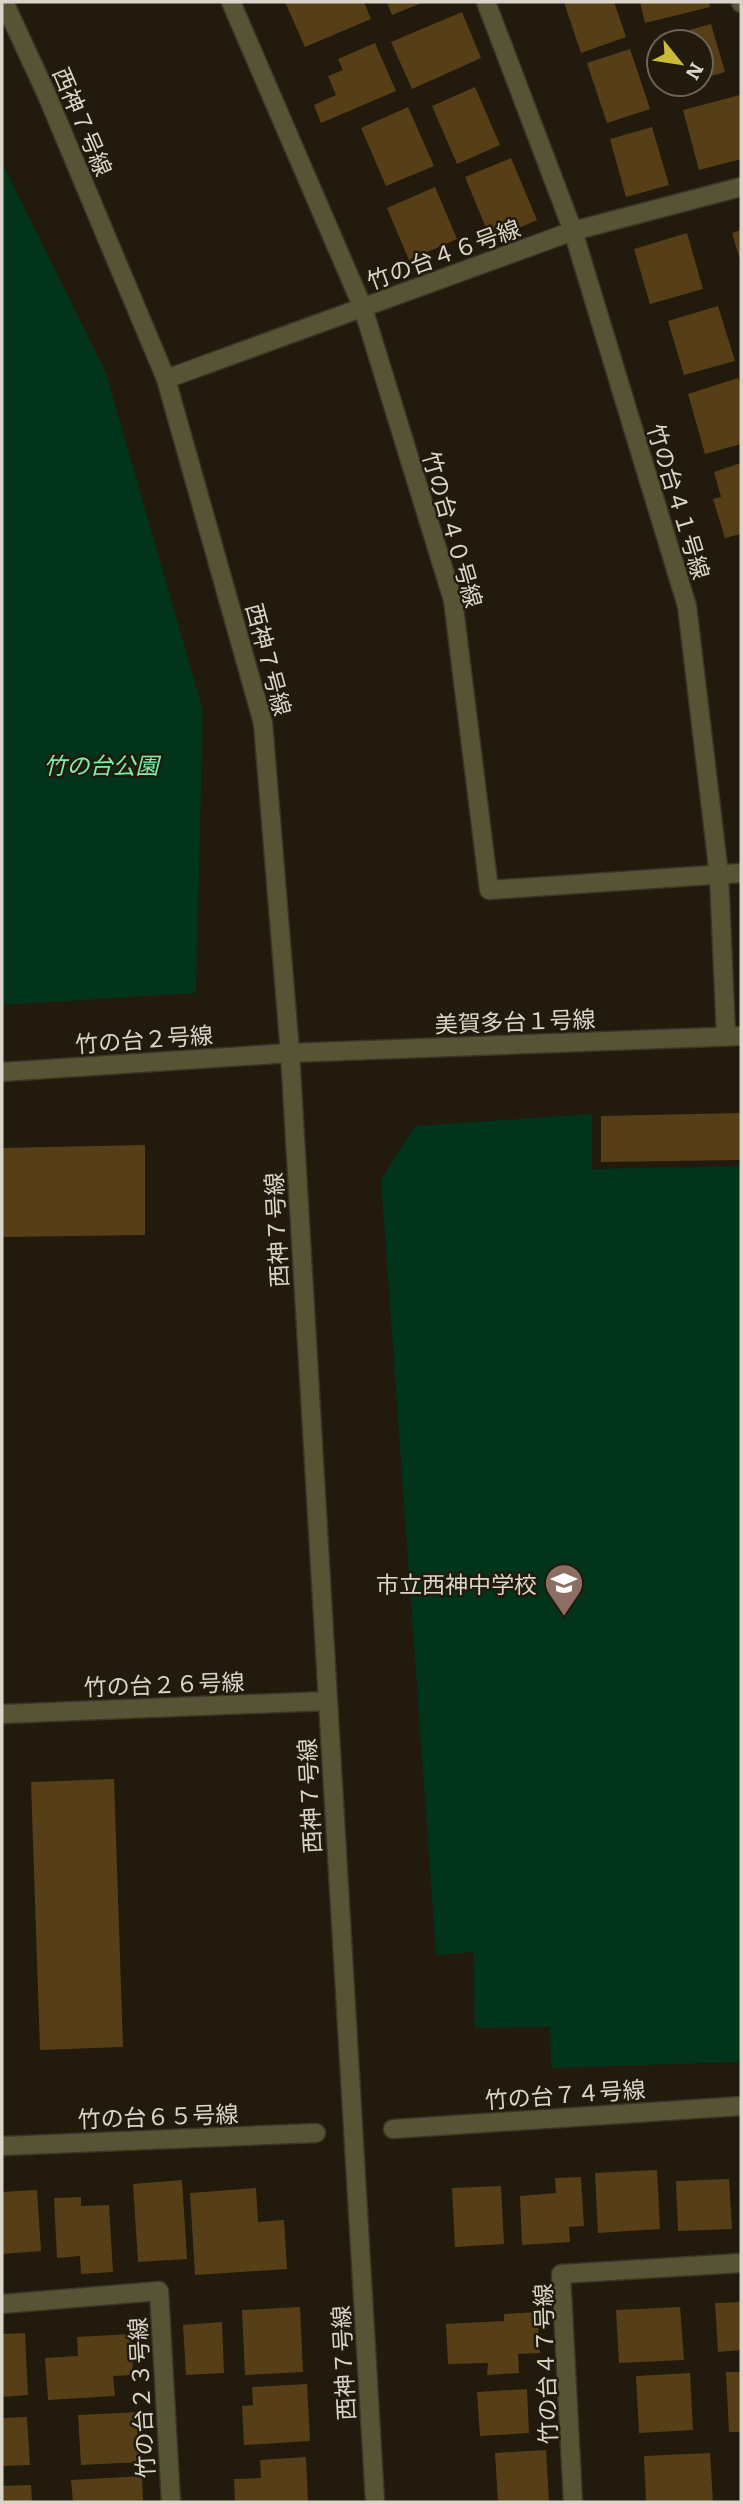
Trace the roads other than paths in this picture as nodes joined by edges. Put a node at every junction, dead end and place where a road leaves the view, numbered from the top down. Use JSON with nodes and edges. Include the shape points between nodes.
{"nodes":[{"id":1,"x":4,"y":2,"type":"edge"},
{"id":2,"x":231,"y":2,"type":"edge"},
{"id":3,"x":486,"y":2,"type":"edge"},
{"id":4,"x":741,"y":187,"type":"edge"},
{"id":5,"x":573,"y":232,"type":"junction"},
{"id":6,"x":363,"y":308,"type":"junction"},
{"id":7,"x":166,"y":379,"type":"junction"},
{"id":8,"x":741,"y":873,"type":"edge"},
{"id":9,"x":719,"y":875,"type":"junction"},
{"id":10,"x":733,"y":1036,"type":"edge"},
{"id":11,"x":290,"y":1053,"type":"junction"},
{"id":12,"x":2,"y":1072,"type":"edge"},
{"id":13,"x":327,"y":1701,"type":"junction"},
{"id":14,"x":2,"y":1714,"type":"edge"},
{"id":15,"x":741,"y":2106,"type":"edge"},
{"id":16,"x":393,"y":2129,"type":"dead end"},
{"id":17,"x":316,"y":2133,"type":"dead end"},
{"id":18,"x":2,"y":2146,"type":"edge"},
{"id":19,"x":741,"y":2263,"type":"edge"},
{"id":20,"x":2,"y":2304,"type":"edge"},
{"id":21,"x":171,"y":2502,"type":"edge"},
{"id":22,"x":375,"y":2502,"type":"edge"},
{"id":23,"x":573,"y":2502,"type":"edge"}],
"edges":[{"from":1,"to":7,"type":"street","name":"西神７号線"},
{"from":2,"to":6,"type":"street","name":"竹の台４０号線"},
{"from":3,"to":5,"type":"street","name":"竹の台４１号線"},
{"from":4,"to":5,"type":"street","name":"竹の台４６号線"},
{"from":5,"to":6,"type":"street","name":"竹の台４６号線"},
{"from":5,"to":9,"type":"street","name":"竹の台４１号線","via":[[687,606]]},
{"from":6,"to":7,"type":"street","name":"竹の台４６号線"},
{"from":6,"to":9,"type":"street","name":"竹の台４０号線","via":[[453,600],[489,890]]},
{"from":7,"to":11,"type":"street","name":"西神７号線","via":[[263,723]]},
{"from":8,"to":9,"type":"street","name":"竹の台４０号線"},
{"from":9,"to":10,"type":"street","name":"竹の台４１号線"},
{"from":10,"to":11,"type":"street","name":"美賀多台１号線"},
{"from":11,"to":12,"type":"street","name":"竹の台２号線"},
{"from":11,"to":13,"type":"street","name":"西神７号線"},
{"from":13,"to":14,"type":"street","name":"竹の台２６号線"},
{"from":13,"to":22,"type":"street","name":"西神７号線"},
{"from":15,"to":16,"type":"street","name":"竹の台７４号線"},
{"from":17,"to":18,"type":"street","name":"竹の台６５号線"},
{"from":19,"to":23,"type":"street","name":"竹の台４７号線","via":[[561,2274]]},
{"from":20,"to":21,"type":"street","name":"竹の台２３号線","via":[[159,2291]]}]}
